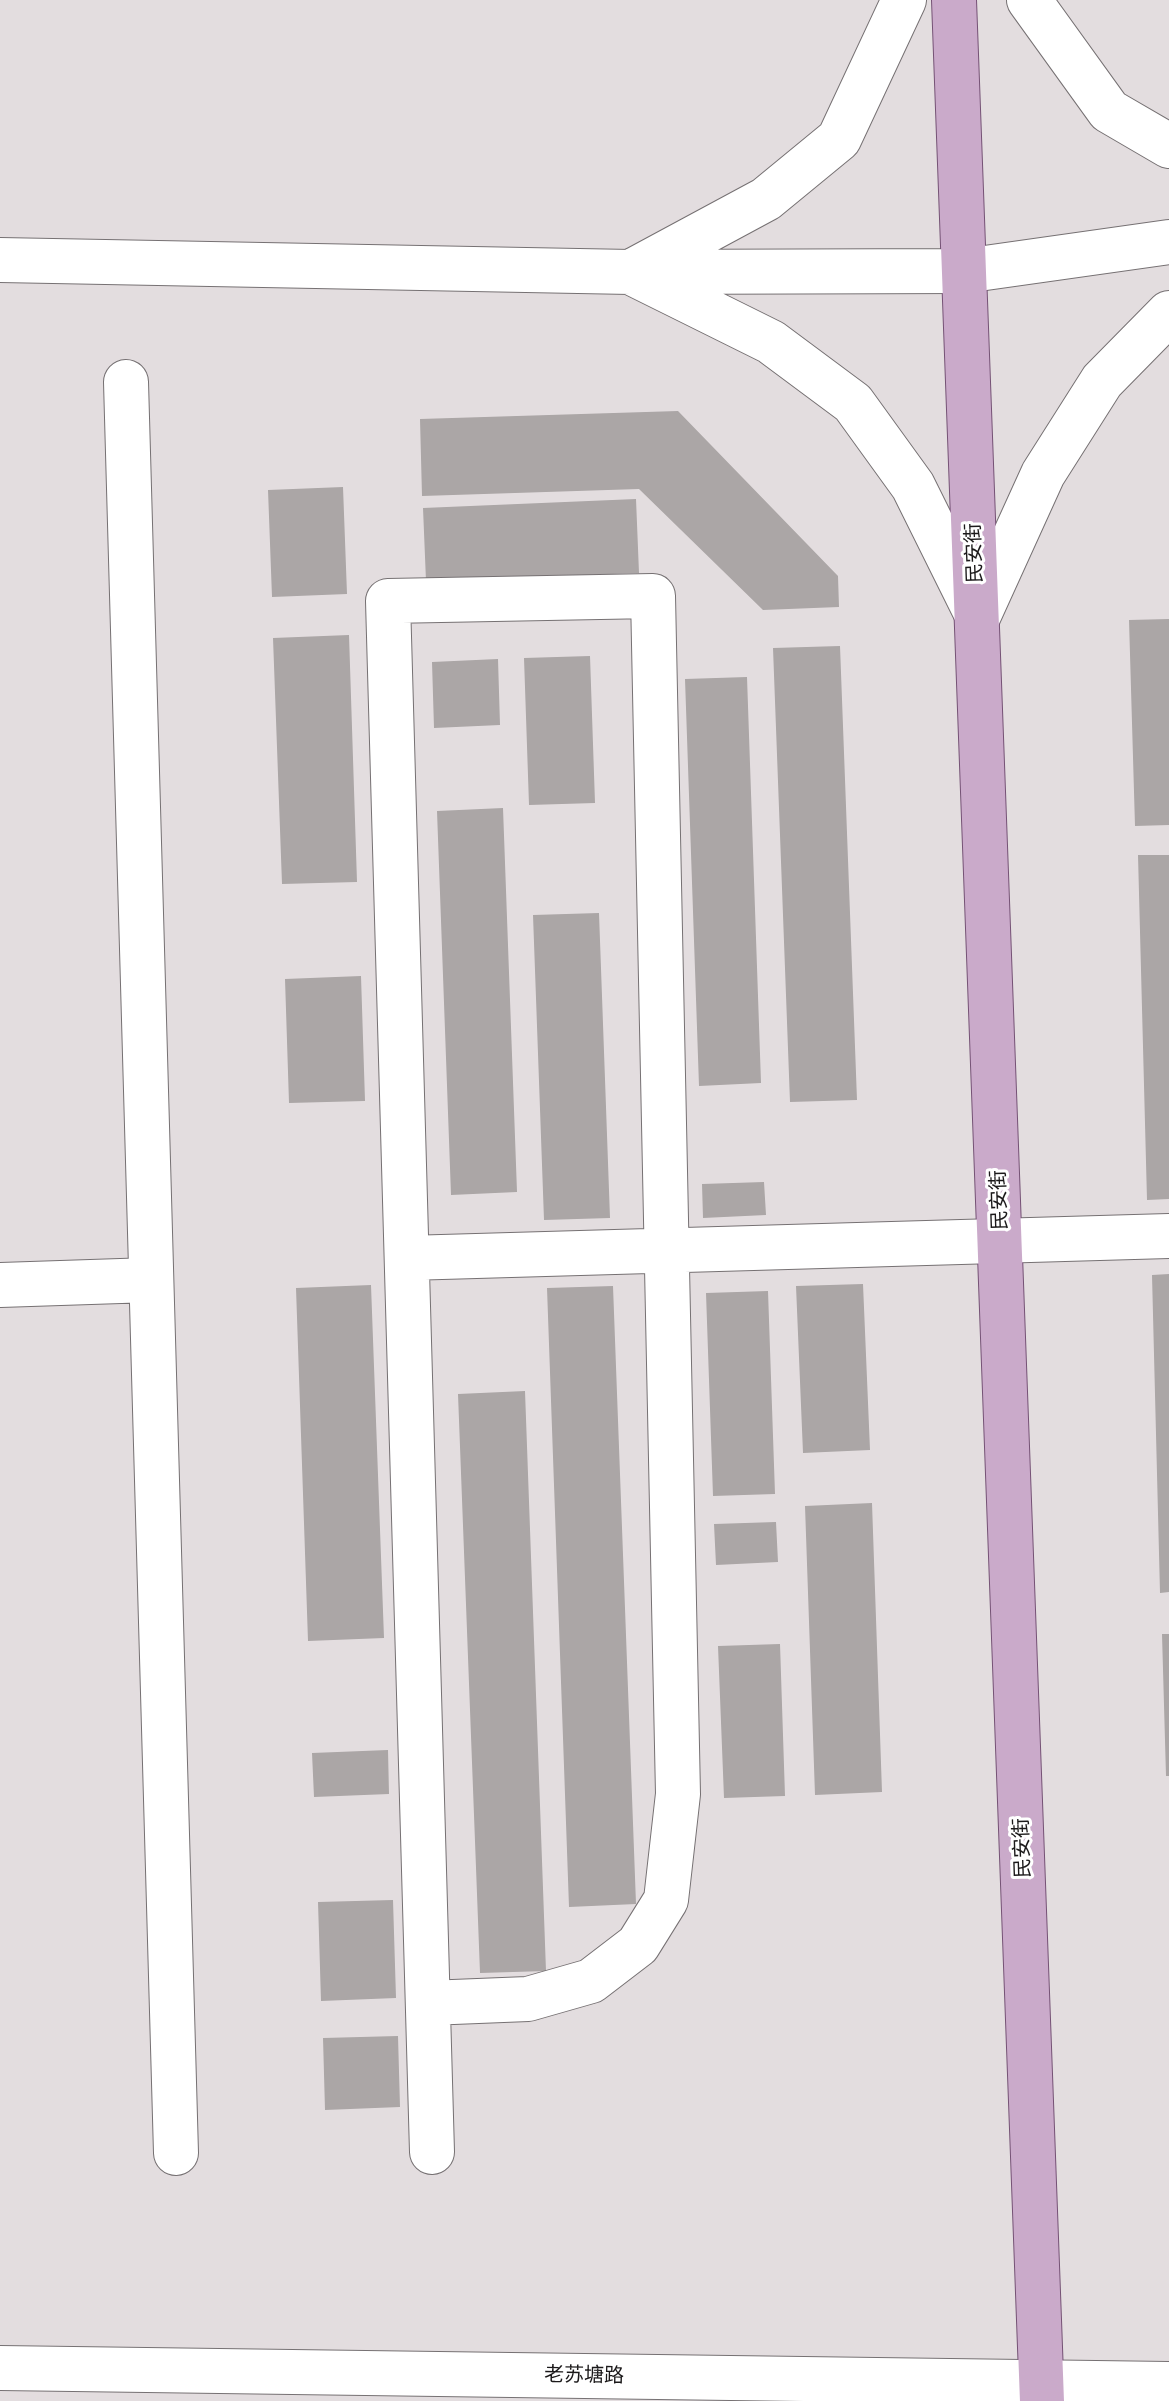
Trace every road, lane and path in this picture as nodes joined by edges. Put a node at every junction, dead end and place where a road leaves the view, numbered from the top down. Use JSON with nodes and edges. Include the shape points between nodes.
{"nodes":[{"id":1,"x":904,"y":0,"type":"edge"},
{"id":2,"x":954,"y":0,"type":"edge"},
{"id":3,"x":1029,"y":0,"type":"edge"},
{"id":4,"x":1169,"y":146,"type":"edge"},
{"id":5,"x":1169,"y":242,"type":"edge"},
{"id":6,"x":0,"y":260,"type":"edge"},
{"id":7,"x":964,"y":271,"type":"junction"},
{"id":8,"x":631,"y":272,"type":"junction"},
{"id":9,"x":1169,"y":313,"type":"edge"},
{"id":10,"x":126,"y":382,"type":"dead end"},
{"id":11,"x":978,"y":617,"type":"junction"},
{"id":12,"x":1169,"y":1236,"type":"edge"},
{"id":13,"x":1001,"y":1241,"type":"junction"},
{"id":14,"x":667,"y":1250,"type":"junction"},
{"id":15,"x":407,"y":1258,"type":"junction"},
{"id":16,"x":151,"y":1280,"type":"junction"},
{"id":17,"x":0,"y":1285,"type":"edge"},
{"id":18,"x":428,"y":2003,"type":"junction"},
{"id":19,"x":432,"y":2152,"type":"dead end"},
{"id":20,"x":176,"y":2153,"type":"dead end"},
{"id":21,"x":0,"y":2368,"type":"edge"},
{"id":22,"x":1169,"y":2384,"type":"edge"},
{"id":23,"x":1042,"y":2392,"type":"edge"}],
"edges":[{"from":1,"to":8,"type":"street","via":[[839,139],[766,199]]},
{"from":2,"to":7,"type":"main road","name":"民安街"},
{"from":3,"to":4,"type":"street","via":[[1109,111]]},
{"from":5,"to":7,"type":"street"},
{"from":6,"to":8,"type":"street"},
{"from":7,"to":8,"type":"street"},
{"from":7,"to":11,"type":"main road","name":"民安街"},
{"from":8,"to":11,"type":"street","via":[[771,342],[853,403],[913,486]]},
{"from":9,"to":11,"type":"street","via":[[1093,394],[1043,474]]},
{"from":10,"to":16,"type":"street"},
{"from":11,"to":13,"type":"main road","name":"民安街"},
{"from":12,"to":13,"type":"street"},
{"from":13,"to":14,"type":"street"},
{"from":13,"to":23,"type":"main road","name":"民安街"},
{"from":14,"to":15,"type":"street"},
{"from":14,"to":15,"type":"street","via":[[653,596],[388,601]]},
{"from":14,"to":18,"type":"street","via":[[678,1794],[666,1900],[638,1945],[591,1981],[528,1999]]},
{"from":15,"to":18,"type":"street"},
{"from":16,"to":17,"type":"street"},
{"from":16,"to":20,"type":"street"},
{"from":18,"to":19,"type":"street"},
{"from":21,"to":23,"type":"street","name":"老苏塘路"},
{"from":22,"to":23,"type":"street","name":"老苏塘路"}]}
